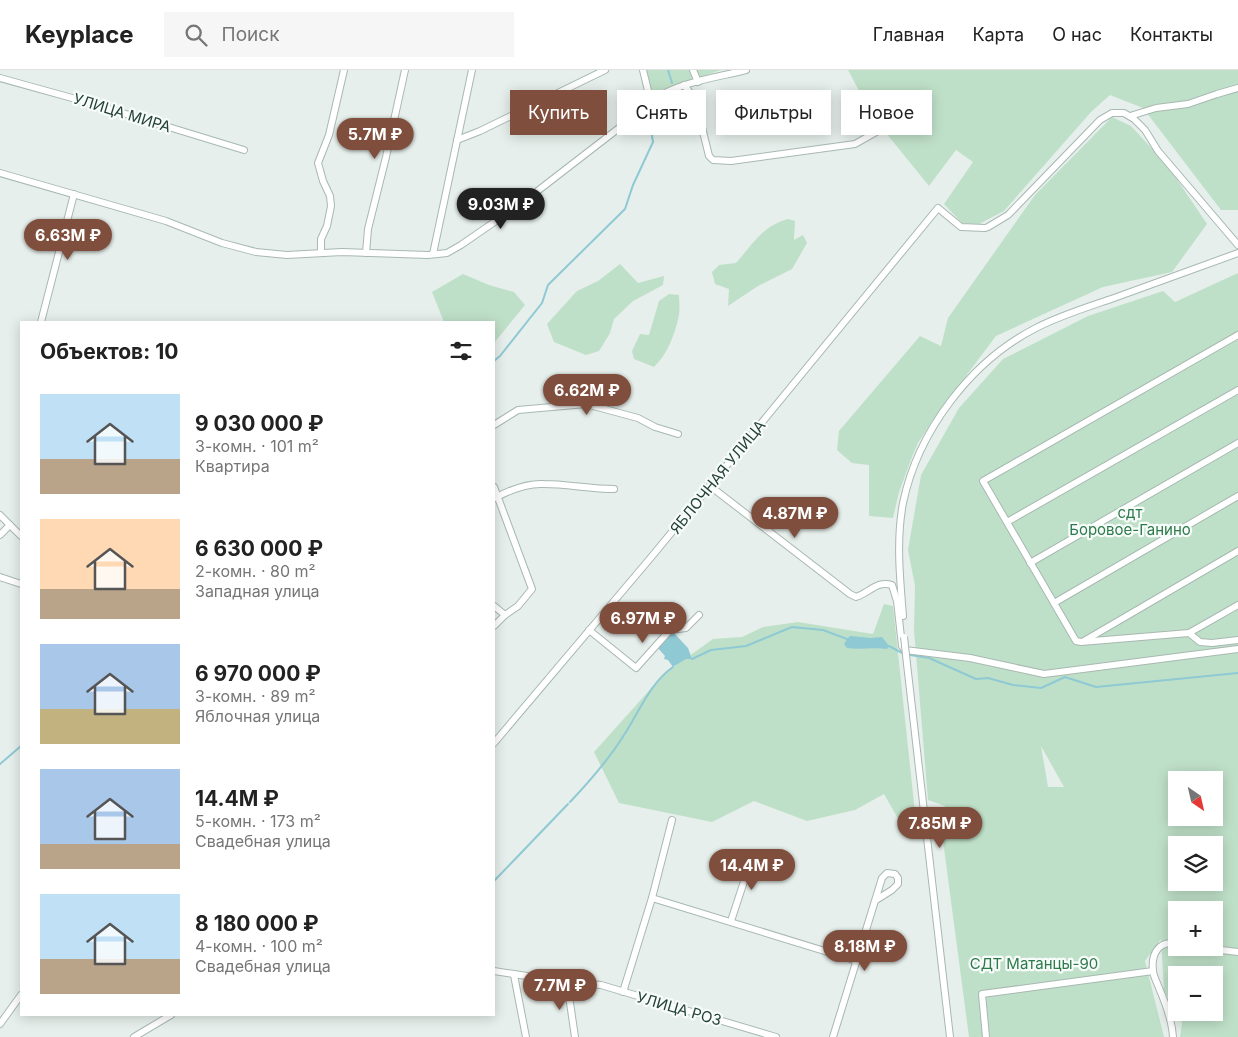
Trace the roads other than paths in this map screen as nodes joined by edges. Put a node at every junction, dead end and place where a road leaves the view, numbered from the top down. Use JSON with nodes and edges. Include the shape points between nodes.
{"nodes":[{"id":1,"x":344,"y":70,"type":"edge"},
{"id":2,"x":405,"y":70,"type":"edge"},
{"id":3,"x":472,"y":70,"type":"edge"},
{"id":4,"x":605,"y":70,"type":"edge"},
{"id":5,"x":643,"y":70,"type":"edge"},
{"id":6,"x":692,"y":70,"type":"edge"},
{"id":7,"x":746,"y":70,"type":"edge"},
{"id":8,"x":0,"y":78,"type":"edge"},
{"id":9,"x":698,"y":82,"type":"junction"},
{"id":10,"x":684,"y":85,"type":"junction"},
{"id":11,"x":1238,"y":88,"type":"edge"},
{"id":12,"x":648,"y":90,"type":"edge"},
{"id":13,"x":671,"y":90,"type":"edge"},
{"id":14,"x":1130,"y":116,"type":"junction"},
{"id":15,"x":617,"y":129,"type":"edge"},
{"id":16,"x":870,"y":135,"type":"edge"},
{"id":17,"x":457,"y":140,"type":"junction"},
{"id":18,"x":244,"y":150,"type":"dead end"},
{"id":19,"x":0,"y":173,"type":"edge"},
{"id":20,"x":74,"y":194,"type":"junction"},
{"id":21,"x":1238,"y":244,"type":"edge"},
{"id":22,"x":321,"y":253,"type":"junction"},
{"id":23,"x":366,"y":253,"type":"junction"},
{"id":24,"x":1238,"y":253,"type":"edge"},
{"id":25,"x":433,"y":254,"type":"junction"},
{"id":26,"x":41,"y":321,"type":"edge"},
{"id":27,"x":1238,"y":335,"type":"edge"},
{"id":28,"x":1238,"y":390,"type":"edge"},
{"id":29,"x":495,"y":424,"type":"edge"},
{"id":30,"x":678,"y":434,"type":"dead end"},
{"id":31,"x":1238,"y":443,"type":"edge"},
{"id":32,"x":710,"y":486,"type":"junction"},
{"id":33,"x":614,"y":489,"type":"dead end"},
{"id":34,"x":1238,"y":496,"type":"edge"},
{"id":35,"x":496,"y":497,"type":"edge"},
{"id":36,"x":0,"y":516,"type":"edge"},
{"id":37,"x":1007,"y":522,"type":"junction"},
{"id":38,"x":10,"y":525,"type":"junction"},
{"id":39,"x":0,"y":534,"type":"edge"},
{"id":40,"x":20,"y":535,"type":"edge"},
{"id":41,"x":1238,"y":551,"type":"edge"},
{"id":42,"x":1030,"y":563,"type":"junction"},
{"id":43,"x":0,"y":578,"type":"edge"},
{"id":44,"x":20,"y":584,"type":"edge"},
{"id":45,"x":1054,"y":603,"type":"junction"},
{"id":46,"x":1238,"y":604,"type":"edge"},
{"id":47,"x":495,"y":607,"type":"edge"},
{"id":48,"x":505,"y":615,"type":"junction"},
{"id":49,"x":699,"y":615,"type":"dead end"},
{"id":50,"x":495,"y":625,"type":"edge"},
{"id":51,"x":589,"y":630,"type":"junction"},
{"id":52,"x":1189,"y":633,"type":"junction"},
{"id":53,"x":1238,"y":640,"type":"edge"},
{"id":54,"x":1081,"y":642,"type":"junction"},
{"id":55,"x":1238,"y":649,"type":"edge"},
{"id":56,"x":495,"y":742,"type":"edge"},
{"id":57,"x":672,"y":820,"type":"dead end"},
{"id":58,"x":753,"y":854,"type":"dead end"},
{"id":59,"x":652,"y":898,"type":"junction"},
{"id":60,"x":876,"y":900,"type":"dead end"},
{"id":61,"x":731,"y":920,"type":"junction"},
{"id":62,"x":1168,"y":942,"type":"edge"},
{"id":63,"x":1223,"y":950,"type":"edge"},
{"id":64,"x":1238,"y":952,"type":"edge"},
{"id":65,"x":857,"y":960,"type":"junction"},
{"id":66,"x":495,"y":971,"type":"edge"},
{"id":67,"x":1153,"y":971,"type":"junction"},
{"id":68,"x":514,"y":975,"type":"junction"},
{"id":69,"x":566,"y":982,"type":"junction"},
{"id":70,"x":623,"y":992,"type":"junction"},
{"id":71,"x":20,"y":996,"type":"edge"},
{"id":72,"x":169,"y":1016,"type":"edge"},
{"id":73,"x":0,"y":1024,"type":"edge"},
{"id":74,"x":134,"y":1037,"type":"edge"},
{"id":75,"x":526,"y":1037,"type":"edge"},
{"id":76,"x":575,"y":1037,"type":"edge"},
{"id":77,"x":776,"y":1037,"type":"edge"},
{"id":78,"x":833,"y":1037,"type":"edge"},
{"id":79,"x":950,"y":1037,"type":"edge"},
{"id":80,"x":986,"y":1037,"type":"edge"},
{"id":81,"x":1173,"y":1037,"type":"edge"}],
"edges":[{"from":1,"to":22,"type":"street","via":[[329,135],[318,163],[331,206],[321,240]]},
{"from":2,"to":23,"type":"street","via":[[368,229]]},
{"from":3,"to":17,"type":"street"},
{"from":4,"to":17,"type":"street","via":[[480,132]]},
{"from":5,"to":12,"type":"street"},
{"from":6,"to":9,"type":"street"},
{"from":7,"to":9,"type":"street"},
{"from":8,"to":18,"type":"street","name":"УЛИЦА МИРА"},
{"from":9,"to":10,"type":"street"},
{"from":10,"to":13,"type":"street"},
{"from":10,"to":16,"type":"street","via":[[695,99],[709,156],[713,160],[731,161],[855,144]]},
{"from":11,"to":14,"type":"street","via":[[1188,104],[1156,108]]},
{"from":14,"to":21,"type":"street"},
{"from":14,"to":32,"type":"street","name":"ЯБЛОЧНАЯ УЛИЦА","via":[[1112,113],[1100,120],[1008,216],[985,228],[961,227],[938,208]]},
{"from":15,"to":25,"type":"street","via":[[522,203],[447,253]]},
{"from":17,"to":25,"type":"street"},
{"from":19,"to":20,"type":"street"},
{"from":20,"to":22,"type":"street","via":[[256,252],[287,255]]},
{"from":20,"to":26,"type":"street"},
{"from":22,"to":23,"type":"street"},
{"from":23,"to":25,"type":"street"},
{"from":24,"to":79,"type":"street","bridge":true,"via":[[1035,328],[995,356],[964,387],[941,416],[913,466],[902,515],[899,551],[904,637]]},
{"from":27,"to":37,"type":"street","via":[[982,482]]},
{"from":28,"to":37,"type":"street"},
{"from":29,"to":30,"type":"street","via":[[518,410],[586,404],[638,418]]},
{"from":31,"to":42,"type":"street"},
{"from":32,"to":51,"type":"street","name":"ЯБЛОЧНАЯ УЛИЦА"},
{"from":32,"to":55,"type":"street","via":[[850,594],[856,597],[880,584],[892,585],[905,650],[970,658],[1044,674]]},
{"from":33,"to":35,"type":"street","via":[[542,484]]},
{"from":34,"to":45,"type":"street"},
{"from":35,"to":48,"type":"street","via":[[532,589],[518,606]]},
{"from":36,"to":38,"type":"street"},
{"from":37,"to":42,"type":"street"},
{"from":38,"to":39,"type":"street"},
{"from":38,"to":40,"type":"street"},
{"from":41,"to":54,"type":"street"},
{"from":42,"to":45,"type":"street"},
{"from":43,"to":44,"type":"street"},
{"from":45,"to":54,"type":"street","via":[[1076,641]]},
{"from":46,"to":52,"type":"street"},
{"from":47,"to":48,"type":"street"},
{"from":48,"to":50,"type":"street"},
{"from":49,"to":51,"type":"street","via":[[686,628],[670,630],[636,668]]},
{"from":51,"to":56,"type":"street","name":"ЯБЛОЧНАЯ УЛИЦА"},
{"from":52,"to":53,"type":"street","via":[[1200,642]]},
{"from":52,"to":54,"type":"street"},
{"from":57,"to":59,"type":"street"},
{"from":58,"to":61,"type":"street"},
{"from":59,"to":61,"type":"street"},
{"from":59,"to":70,"type":"street"},
{"from":60,"to":65,"type":"street"},
{"from":61,"to":65,"type":"street"},
{"from":62,"to":67,"type":"street","via":[[1153,956]]},
{"from":63,"to":64,"type":"street"},
{"from":65,"to":78,"type":"street"},
{"from":66,"to":68,"type":"street","name":"УЛИЦА РОЗ"},
{"from":67,"to":80,"type":"street","via":[[982,994]]},
{"from":67,"to":81,"type":"street","via":[[1173,1026]]},
{"from":68,"to":69,"type":"street","name":"УЛИЦА РОЗ"},
{"from":68,"to":75,"type":"street"},
{"from":69,"to":70,"type":"street","name":"УЛИЦА РОЗ","via":[[602,985]]},
{"from":69,"to":76,"type":"street"},
{"from":70,"to":77,"type":"street","name":"УЛИЦА РОЗ"},
{"from":71,"to":73,"type":"street"},
{"from":72,"to":74,"type":"street"}]}
